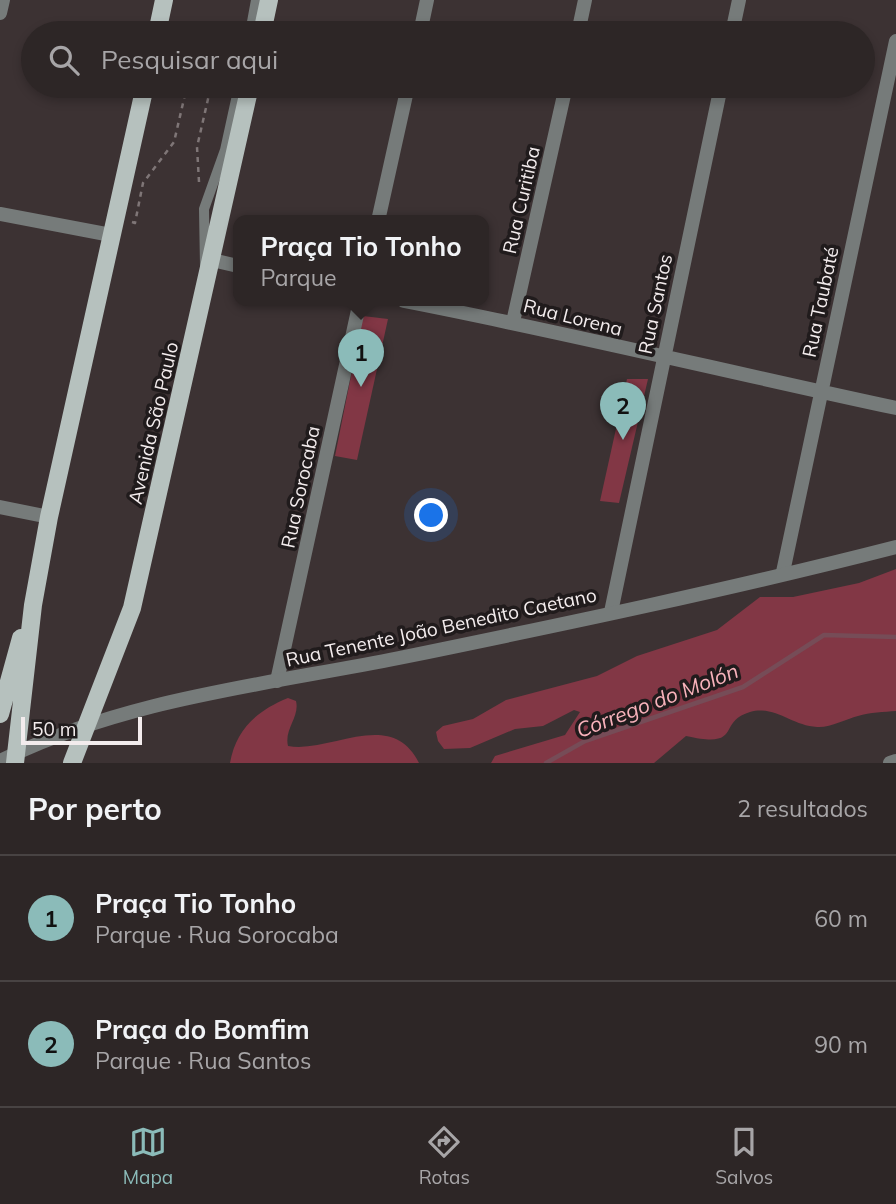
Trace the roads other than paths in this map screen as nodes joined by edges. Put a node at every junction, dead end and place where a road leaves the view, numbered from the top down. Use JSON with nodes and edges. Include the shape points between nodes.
{"nodes":[{"id":1,"x":3,"y":0,"type":"edge"},
{"id":2,"x":164,"y":0,"type":"edge"},
{"id":3,"x":256,"y":0,"type":"edge"},
{"id":4,"x":269,"y":0,"type":"edge"},
{"id":5,"x":427,"y":0,"type":"edge"},
{"id":6,"x":585,"y":0,"type":"edge"},
{"id":7,"x":739,"y":0,"type":"edge"},
{"id":8,"x":0,"y":13,"type":"edge"},
{"id":9,"x":160,"y":21,"type":"edge"},
{"id":10,"x":252,"y":21,"type":"edge"},
{"id":11,"x":265,"y":21,"type":"edge"},
{"id":12,"x":423,"y":21,"type":"edge"},
{"id":13,"x":581,"y":21,"type":"edge"},
{"id":14,"x":735,"y":21,"type":"edge"},
{"id":15,"x":896,"y":41,"type":"edge"},
{"id":16,"x":142,"y":98,"type":"edge"},
{"id":17,"x":236,"y":98,"type":"edge"},
{"id":18,"x":247,"y":98,"type":"edge"},
{"id":19,"x":405,"y":98,"type":"edge"},
{"id":20,"x":563,"y":98,"type":"edge"},
{"id":21,"x":718,"y":98,"type":"edge"},
{"id":22,"x":0,"y":214,"type":"edge"},
{"id":23,"x":379,"y":215,"type":"edge"},
{"id":24,"x":113,"y":228,"type":"junction"},
{"id":25,"x":212,"y":260,"type":"junction"},
{"id":26,"x":233,"y":265,"type":"edge"},
{"id":27,"x":206,"y":281,"type":"junction"},
{"id":28,"x":359,"y":306,"type":"edge"},
{"id":29,"x":430,"y":306,"type":"edge"},
{"id":30,"x":513,"y":322,"type":"junction"},
{"id":31,"x":663,"y":359,"type":"junction"},
{"id":32,"x":820,"y":392,"type":"junction"},
{"id":33,"x":896,"y":408,"type":"edge"},
{"id":34,"x":0,"y":507,"type":"edge"},
{"id":35,"x":49,"y":517,"type":"junction"},
{"id":36,"x":896,"y":547,"type":"edge"},
{"id":37,"x":783,"y":572,"type":"junction"},
{"id":38,"x":33,"y":605,"type":"junction"},
{"id":39,"x":611,"y":612,"type":"junction"},
{"id":40,"x":277,"y":681,"type":"junction"},
{"id":41,"x":0,"y":714,"type":"edge"},
{"id":42,"x":87,"y":724,"type":"junction"},
{"id":43,"x":10,"y":759,"type":"edge"},
{"id":44,"x":896,"y":761,"type":"edge"},
{"id":45,"x":72,"y":763,"type":"edge"},
{"id":46,"x":890,"y":763,"type":"edge"}],
"edges":[{"from":1,"to":8,"type":"street"},
{"from":2,"to":9,"type":"main road"},
{"from":3,"to":10,"type":"lane"},
{"from":4,"to":11,"type":"main road"},
{"from":5,"to":12,"type":"street"},
{"from":6,"to":13,"type":"street"},
{"from":7,"to":14,"type":"street"},
{"from":15,"to":32,"type":"street","name":"Rua Taubaté"},
{"from":16,"to":24,"type":"main road"},
{"from":17,"to":27,"type":"lane","via":[[225,150],[204,209]]},
{"from":18,"to":25,"type":"main road","name":"Avenida São Paulo"},
{"from":19,"to":23,"type":"street"},
{"from":20,"to":30,"type":"street","name":"Rua Curitiba"},
{"from":21,"to":31,"type":"street","name":"Rua Santos"},
{"from":22,"to":24,"type":"street"},
{"from":24,"to":35,"type":"main road"},
{"from":25,"to":26,"type":"street"},
{"from":25,"to":27,"type":"main road","name":"Avenida São Paulo"},
{"from":27,"to":42,"type":"main road","name":"Avenida São Paulo","via":[[132,608]]},
{"from":28,"to":40,"type":"street","name":"Rua Sorocaba"},
{"from":29,"to":30,"type":"street","name":"Rua Lorena"},
{"from":30,"to":31,"type":"street","name":"Rua Lorena"},
{"from":31,"to":32,"type":"street","name":"Rua Lorena"},
{"from":31,"to":39,"type":"street","name":"Rua Santos"},
{"from":32,"to":33,"type":"street","name":"Rua Lorena"},
{"from":32,"to":37,"type":"street","name":"Rua Taubaté"},
{"from":34,"to":35,"type":"street"},
{"from":35,"to":38,"type":"main road"},
{"from":36,"to":37,"type":"street","name":"Rua Tenente João Benedito Caetano"},
{"from":37,"to":39,"type":"street","name":"Rua Tenente João Benedito Caetano"},
{"from":38,"to":41,"type":"main road"},
{"from":38,"to":43,"type":"main road"},
{"from":39,"to":40,"type":"street","name":"Rua Tenente João Benedito Caetano"},
{"from":40,"to":42,"type":"street","name":"Rua Tenente João Benedito Caetano"},
{"from":42,"to":43,"type":"street","name":"Rua Tenente João Benedito Caetano"},
{"from":42,"to":45,"type":"main road","name":"Avenida São Paulo"},
{"from":44,"to":46,"type":"street"}]}
